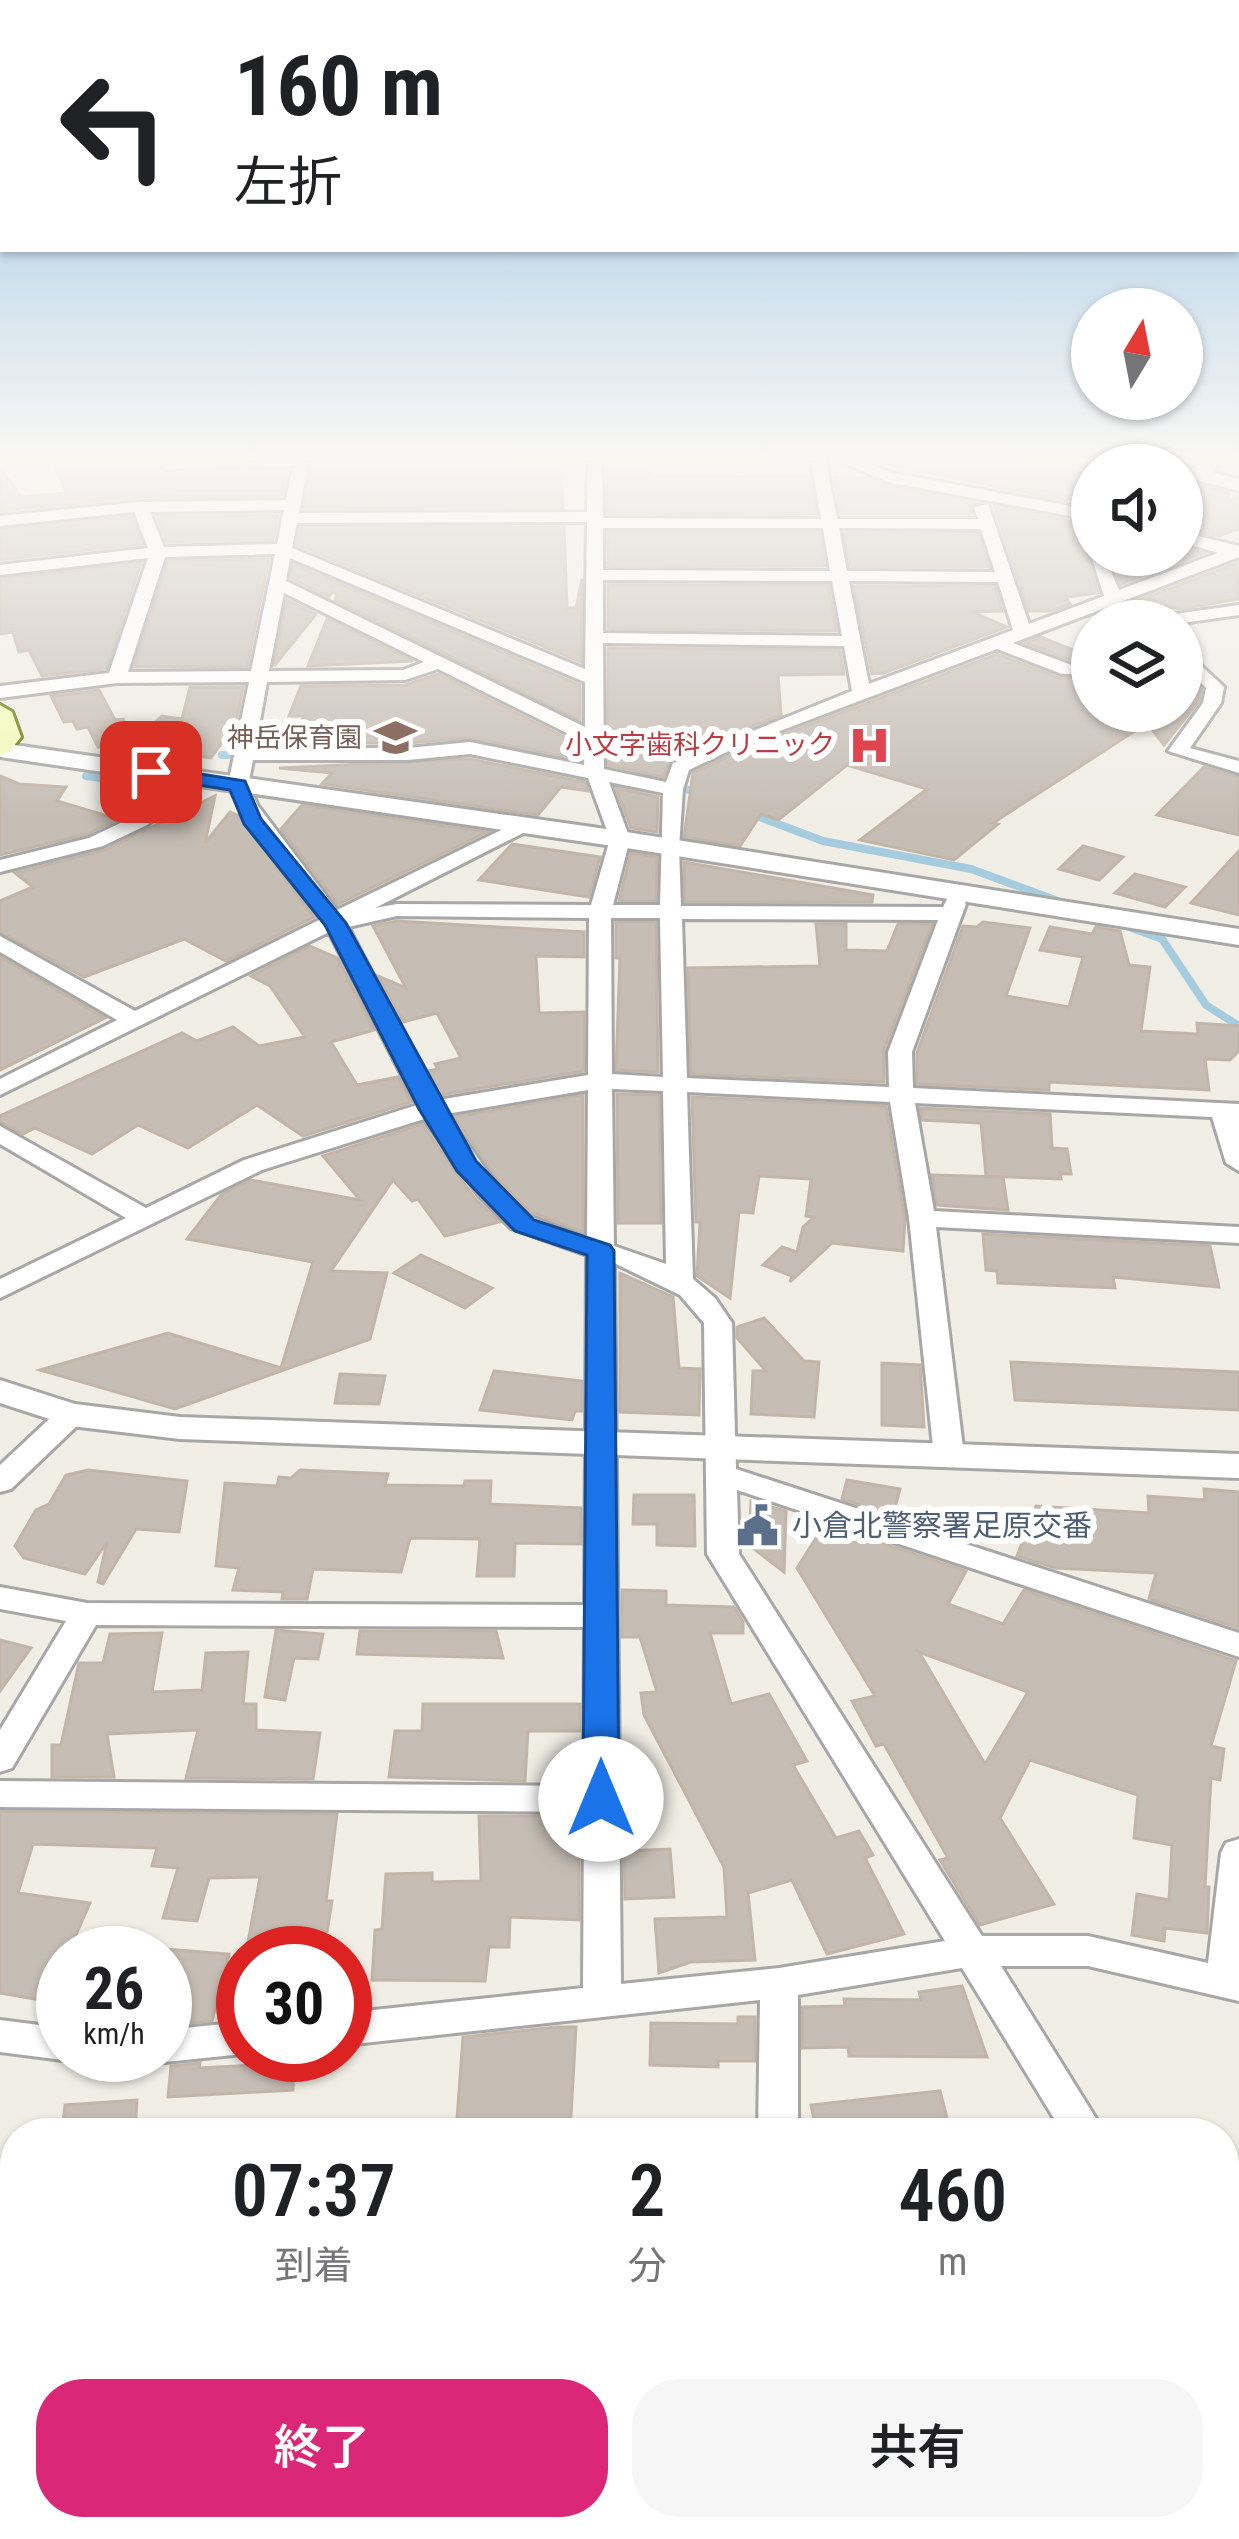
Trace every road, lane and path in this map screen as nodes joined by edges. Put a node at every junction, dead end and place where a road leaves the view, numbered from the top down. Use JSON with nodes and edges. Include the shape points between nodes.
{"nodes":[{"id":1,"x":149,"y":580,"type":"edge"},
{"id":2,"x":357,"y":580,"type":"edge"},
{"id":3,"x":593,"y":580,"type":"edge"},
{"id":4,"x":840,"y":580,"type":"edge"},
{"id":5,"x":1002,"y":580,"type":"edge"},
{"id":6,"x":1106,"y":580,"type":"edge"},
{"id":7,"x":1157,"y":580,"type":"edge"},
{"id":8,"x":275,"y":582,"type":"joint"},
{"id":9,"x":1114,"y":599,"type":"junction"},
{"id":10,"x":1239,"y":610,"type":"edge"},
{"id":11,"x":1203,"y":615,"type":"edge"},
{"id":12,"x":1023,"y":634,"type":"junction"},
{"id":13,"x":595,"y":638,"type":"junction"},
{"id":14,"x":851,"y":641,"type":"junction"},
{"id":15,"x":998,"y":643,"type":"junction"},
{"id":16,"x":438,"y":663,"type":"junction"},
{"id":17,"x":1068,"y":670,"type":"dead end"},
{"id":18,"x":1203,"y":675,"type":"edge"},
{"id":19,"x":261,"y":676,"type":"junction"},
{"id":20,"x":117,"y":678,"type":"junction"},
{"id":21,"x":596,"y":680,"type":"junction"},
{"id":22,"x":0,"y":692,"type":"edge"},
{"id":23,"x":862,"y":693,"type":"junction"},
{"id":24,"x":1203,"y":716,"type":"edge"},
{"id":25,"x":1191,"y":732,"type":"edge"},
{"id":26,"x":592,"y":738,"type":"junction"},
{"id":27,"x":7,"y":739,"type":"edge"},
{"id":28,"x":242,"y":766,"type":"junction"},
{"id":29,"x":1239,"y":766,"type":"edge"},
{"id":30,"x":596,"y":771,"type":"junction"},
{"id":31,"x":193,"y":778,"type":"junction"},
{"id":32,"x":674,"y":785,"type":"junction"},
{"id":33,"x":522,"y":826,"type":"junction"},
{"id":34,"x":620,"y":839,"type":"junction"},
{"id":35,"x":669,"y":848,"type":"junction"},
{"id":36,"x":0,"y":866,"type":"edge"},
{"id":37,"x":956,"y":903,"type":"junction"},
{"id":38,"x":670,"y":911,"type":"junction"},
{"id":39,"x":600,"y":912,"type":"junction"},
{"id":40,"x":335,"y":923,"type":"junction"},
{"id":41,"x":1239,"y":937,"type":"edge"},
{"id":42,"x":0,"y":943,"type":"edge"},
{"id":43,"x":134,"y":1020,"type":"junction"},
{"id":44,"x":598,"y":1081,"type":"junction"},
{"id":45,"x":674,"y":1084,"type":"junction"},
{"id":46,"x":0,"y":1088,"type":"edge"},
{"id":47,"x":901,"y":1094,"type":"junction"},
{"id":48,"x":431,"y":1109,"type":"junction"},
{"id":49,"x":1230,"y":1110,"type":"edge"},
{"id":50,"x":0,"y":1133,"type":"edge"},
{"id":51,"x":1239,"y":1163,"type":"edge"},
{"id":52,"x":143,"y":1217,"type":"junction"},
{"id":53,"x":922,"y":1218,"type":"junction"},
{"id":54,"x":1239,"y":1235,"type":"edge"},
{"id":55,"x":600,"y":1251,"type":"junction"},
{"id":56,"x":680,"y":1278,"type":"junction"},
{"id":57,"x":0,"y":1290,"type":"edge"},
{"id":58,"x":0,"y":1391,"type":"edge"},
{"id":59,"x":71,"y":1414,"type":"junction"},
{"id":60,"x":598,"y":1441,"type":"junction"},
{"id":61,"x":949,"y":1456,"type":"junction"},
{"id":62,"x":720,"y":1460,"type":"junction"},
{"id":63,"x":1239,"y":1466,"type":"edge"},
{"id":64,"x":0,"y":1482,"type":"edge"},
{"id":65,"x":0,"y":1598,"type":"edge"},
{"id":66,"x":87,"y":1614,"type":"junction"},
{"id":67,"x":601,"y":1616,"type":"junction"},
{"id":68,"x":1239,"y":1645,"type":"edge"},
{"id":69,"x":0,"y":1760,"type":"edge"},
{"id":70,"x":0,"y":1794,"type":"edge"},
{"id":71,"x":601,"y":1799,"type":"junction"},
{"id":72,"x":1239,"y":1853,"type":"edge"},
{"id":73,"x":974,"y":1951,"type":"junction"},
{"id":74,"x":779,"y":1983,"type":"junction"},
{"id":75,"x":1231,"y":1984,"type":"edge"},
{"id":76,"x":602,"y":2004,"type":"junction"},
{"id":77,"x":372,"y":2026,"type":"edge"},
{"id":78,"x":0,"y":2036,"type":"edge"},
{"id":79,"x":36,"y":2041,"type":"edge"},
{"id":80,"x":778,"y":2118,"type":"edge"},
{"id":81,"x":1076,"y":2118,"type":"edge"}],
"edges":[{"from":1,"to":20,"type":"street"},
{"from":2,"to":21,"type":"street"},
{"from":3,"to":13,"type":"street"},
{"from":4,"to":14,"type":"street"},
{"from":5,"to":12,"type":"street"},
{"from":6,"to":9,"type":"street"},
{"from":7,"to":9,"type":"street"},
{"from":8,"to":16,"type":"street"},
{"from":8,"to":19,"type":"street"},
{"from":9,"to":12,"type":"street"},
{"from":10,"to":11,"type":"street"},
{"from":12,"to":15,"type":"street"},
{"from":13,"to":14,"type":"street"},
{"from":13,"to":21,"type":"street"},
{"from":14,"to":23,"type":"street"},
{"from":15,"to":17,"type":"street"},
{"from":15,"to":23,"type":"street"},
{"from":16,"to":19,"type":"street","via":[[405,675]]},
{"from":16,"to":26,"type":"street"},
{"from":18,"to":24,"type":"street","via":[[1215,687]]},
{"from":19,"to":20,"type":"street"},
{"from":19,"to":28,"type":"street"},
{"from":20,"to":22,"type":"street"},
{"from":21,"to":26,"type":"street"},
{"from":23,"to":32,"type":"street","via":[[680,767]]},
{"from":25,"to":29,"type":"street","via":[[1178,751]]},
{"from":26,"to":30,"type":"street"},
{"from":27,"to":31,"type":"street"},
{"from":28,"to":30,"type":"street","via":[[470,748]]},
{"from":28,"to":31,"type":"street"},
{"from":28,"to":33,"type":"street"},
{"from":28,"to":40,"type":"street","via":[[251,820]]},
{"from":30,"to":32,"type":"street"},
{"from":30,"to":34,"type":"street"},
{"from":31,"to":36,"type":"street","via":[[140,821],[96,842]]},
{"from":32,"to":35,"type":"street"},
{"from":33,"to":34,"type":"street"},
{"from":33,"to":40,"type":"street"},
{"from":34,"to":35,"type":"street"},
{"from":34,"to":39,"type":"street"},
{"from":35,"to":37,"type":"street"},
{"from":35,"to":38,"type":"street"},
{"from":37,"to":38,"type":"street"},
{"from":37,"to":41,"type":"street","via":[[1045,905]]},
{"from":37,"to":47,"type":"street","via":[[900,1052]]},
{"from":38,"to":39,"type":"street"},
{"from":38,"to":45,"type":"street"},
{"from":39,"to":40,"type":"street","via":[[397,910]]},
{"from":39,"to":44,"type":"street"},
{"from":40,"to":43,"type":"street"},
{"from":40,"to":48,"type":"street"},
{"from":42,"to":43,"type":"street"},
{"from":43,"to":46,"type":"street"},
{"from":44,"to":45,"type":"street"},
{"from":44,"to":48,"type":"street"},
{"from":44,"to":55,"type":"street"},
{"from":45,"to":47,"type":"street"},
{"from":45,"to":56,"type":"street"},
{"from":47,"to":49,"type":"street"},
{"from":47,"to":53,"type":"street"},
{"from":48,"to":52,"type":"street","via":[[253,1165]]},
{"from":48,"to":55,"type":"street","via":[[466,1166],[524,1226]]},
{"from":49,"to":51,"type":"street"},
{"from":50,"to":52,"type":"street"},
{"from":52,"to":57,"type":"street"},
{"from":53,"to":54,"type":"street"},
{"from":53,"to":61,"type":"street"},
{"from":55,"to":56,"type":"street"},
{"from":55,"to":60,"type":"street"},
{"from":56,"to":62,"type":"street","via":[[718,1323]]},
{"from":58,"to":59,"type":"street"},
{"from":59,"to":60,"type":"street","via":[[180,1428]]},
{"from":59,"to":64,"type":"street"},
{"from":60,"to":62,"type":"street"},
{"from":60,"to":67,"type":"street"},
{"from":61,"to":62,"type":"street"},
{"from":61,"to":63,"type":"street"},
{"from":62,"to":68,"type":"street"},
{"from":62,"to":73,"type":"street","via":[[723,1554]]},
{"from":65,"to":66,"type":"street"},
{"from":66,"to":67,"type":"street"},
{"from":66,"to":69,"type":"street"},
{"from":67,"to":71,"type":"street"},
{"from":70,"to":71,"type":"street"},
{"from":71,"to":76,"type":"street"},
{"from":72,"to":75,"type":"street"},
{"from":73,"to":74,"type":"street"},
{"from":73,"to":75,"type":"street","via":[[1088,1952]]},
{"from":73,"to":81,"type":"street"},
{"from":74,"to":76,"type":"street"},
{"from":74,"to":80,"type":"street"},
{"from":76,"to":77,"type":"street"},
{"from":78,"to":79,"type":"street"}]}
